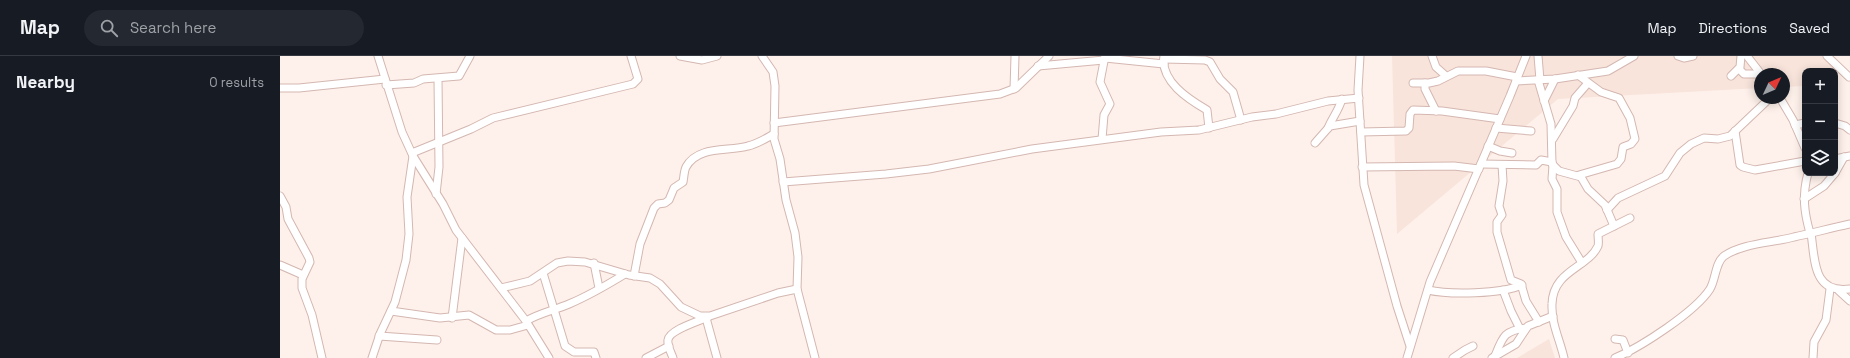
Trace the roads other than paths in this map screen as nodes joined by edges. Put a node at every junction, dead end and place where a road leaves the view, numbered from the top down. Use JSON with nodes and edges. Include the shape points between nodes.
{"nodes":[{"id":1,"x":378,"y":56,"type":"edge"},
{"id":2,"x":470,"y":56,"type":"edge"},
{"id":3,"x":631,"y":56,"type":"edge"},
{"id":4,"x":680,"y":56,"type":"edge"},
{"id":5,"x":717,"y":56,"type":"edge"},
{"id":6,"x":762,"y":56,"type":"edge"},
{"id":7,"x":1015,"y":56,"type":"edge"},
{"id":8,"x":1049,"y":56,"type":"edge"},
{"id":9,"x":1360,"y":56,"type":"edge"},
{"id":10,"x":1432,"y":56,"type":"edge"},
{"id":11,"x":1526,"y":56,"type":"edge"},
{"id":12,"x":1538,"y":56,"type":"edge"},
{"id":13,"x":1634,"y":56,"type":"edge"},
{"id":14,"x":1678,"y":56,"type":"edge"},
{"id":15,"x":1693,"y":56,"type":"edge"},
{"id":16,"x":1741,"y":56,"type":"edge"},
{"id":17,"x":1747,"y":56,"type":"edge"},
{"id":18,"x":1827,"y":56,"type":"edge"},
{"id":19,"x":1105,"y":58,"type":"edge"},
{"id":20,"x":1164,"y":60,"type":"edge"},
{"id":21,"x":1038,"y":66,"type":"junction"},
{"id":22,"x":1739,"y":68,"type":"junction"},
{"id":23,"x":1756,"y":68,"type":"edge"},
{"id":24,"x":1754,"y":74,"type":"edge"},
{"id":25,"x":1578,"y":75,"type":"junction"},
{"id":26,"x":1446,"y":76,"type":"junction"},
{"id":27,"x":1731,"y":76,"type":"dead end"},
{"id":28,"x":1849,"y":77,"type":"dead end"},
{"id":29,"x":438,"y":79,"type":"junction"},
{"id":30,"x":1517,"y":79,"type":"junction"},
{"id":31,"x":1556,"y":79,"type":"junction"},
{"id":32,"x":1539,"y":80,"type":"junction"},
{"id":33,"x":386,"y":82,"type":"junction"},
{"id":34,"x":1412,"y":83,"type":"dead end"},
{"id":35,"x":1425,"y":83,"type":"junction"},
{"id":36,"x":1588,"y":83,"type":"junction"},
{"id":37,"x":280,"y":88,"type":"edge"},
{"id":38,"x":1014,"y":89,"type":"junction"},
{"id":39,"x":1359,"y":98,"type":"junction"},
{"id":40,"x":1342,"y":99,"type":"junction"},
{"id":41,"x":1544,"y":101,"type":"junction"},
{"id":42,"x":1764,"y":104,"type":"edge"},
{"id":43,"x":1783,"y":104,"type":"edge"},
{"id":44,"x":1436,"y":111,"type":"junction"},
{"id":45,"x":1500,"y":118,"type":"junction"},
{"id":46,"x":1241,"y":120,"type":"junction"},
{"id":47,"x":1360,"y":121,"type":"junction"},
{"id":48,"x":774,"y":123,"type":"junction"},
{"id":49,"x":1802,"y":124,"type":"edge"},
{"id":50,"x":1838,"y":124,"type":"edge"},
{"id":51,"x":1795,"y":125,"type":"junction"},
{"id":52,"x":1209,"y":128,"type":"junction"},
{"id":53,"x":1328,"y":128,"type":"junction"},
{"id":54,"x":1496,"y":128,"type":"junction"},
{"id":55,"x":1531,"y":130,"type":"dead end"},
{"id":56,"x":1850,"y":130,"type":"edge"},
{"id":57,"x":1735,"y":131,"type":"junction"},
{"id":58,"x":1361,"y":132,"type":"junction"},
{"id":59,"x":774,"y":134,"type":"junction"},
{"id":60,"x":1102,"y":139,"type":"junction"},
{"id":61,"x":1553,"y":139,"type":"junction"},
{"id":62,"x":439,"y":141,"type":"junction"},
{"id":63,"x":1802,"y":141,"type":"edge"},
{"id":64,"x":1314,"y":143,"type":"dead end"},
{"id":65,"x":1488,"y":146,"type":"junction"},
{"id":66,"x":1512,"y":153,"type":"dead end"},
{"id":67,"x":412,"y":154,"type":"junction"},
{"id":68,"x":1847,"y":156,"type":"edge"},
{"id":69,"x":1802,"y":162,"type":"edge"},
{"id":70,"x":1552,"y":164,"type":"junction"},
{"id":71,"x":1502,"y":165,"type":"junction"},
{"id":72,"x":1480,"y":166,"type":"junction"},
{"id":73,"x":1362,"y":167,"type":"junction"},
{"id":74,"x":1838,"y":169,"type":"edge"},
{"id":75,"x":1579,"y":175,"type":"junction"},
{"id":76,"x":1808,"y":176,"type":"edge"},
{"id":77,"x":1832,"y":176,"type":"edge"},
{"id":78,"x":783,"y":182,"type":"junction"},
{"id":79,"x":436,"y":194,"type":"junction"},
{"id":80,"x":280,"y":196,"type":"edge"},
{"id":81,"x":1804,"y":199,"type":"junction"},
{"id":82,"x":1607,"y":210,"type":"junction"},
{"id":83,"x":1630,"y":218,"type":"dead end"},
{"id":84,"x":1850,"y":224,"type":"edge"},
{"id":85,"x":1614,"y":226,"type":"junction"},
{"id":86,"x":1811,"y":233,"type":"junction"},
{"id":87,"x":462,"y":238,"type":"junction"},
{"id":88,"x":1582,"y":263,"type":"junction"},
{"id":89,"x":594,"y":264,"type":"junction"},
{"id":90,"x":280,"y":265,"type":"edge"},
{"id":91,"x":543,"y":273,"type":"junction"},
{"id":92,"x":624,"y":274,"type":"junction"},
{"id":93,"x":303,"y":275,"type":"junction"},
{"id":94,"x":634,"y":276,"type":"junction"},
{"id":95,"x":515,"y":285,"type":"junction"},
{"id":96,"x":1522,"y":286,"type":"junction"},
{"id":97,"x":501,"y":288,"type":"junction"},
{"id":98,"x":599,"y":288,"type":"junction"},
{"id":99,"x":797,"y":289,"type":"junction"},
{"id":100,"x":1830,"y":289,"type":"junction"},
{"id":101,"x":1428,"y":290,"type":"junction"},
{"id":102,"x":1503,"y":290,"type":"junction"},
{"id":103,"x":1850,"y":290,"type":"edge"},
{"id":104,"x":1839,"y":291,"type":"junction"},
{"id":105,"x":509,"y":298,"type":"junction"},
{"id":106,"x":1850,"y":301,"type":"edge"},
{"id":107,"x":553,"y":309,"type":"junction"},
{"id":108,"x":391,"y":311,"type":"junction"},
{"id":109,"x":1552,"y":316,"type":"junction"},
{"id":110,"x":708,"y":317,"type":"junction"},
{"id":111,"x":452,"y":318,"type":"junction"},
{"id":112,"x":527,"y":323,"type":"junction"},
{"id":113,"x":1536,"y":323,"type":"junction"},
{"id":114,"x":1555,"y":326,"type":"junction"},
{"id":115,"x":1523,"y":329,"type":"junction"},
{"id":116,"x":379,"y":336,"type":"junction"},
{"id":117,"x":1615,"y":339,"type":"dead end"},
{"id":118,"x":437,"y":340,"type":"dead end"},
{"id":119,"x":668,"y":346,"type":"junction"},
{"id":120,"x":1410,"y":346,"type":"junction"},
{"id":121,"x":1473,"y":346,"type":"dead end"},
{"id":122,"x":1628,"y":352,"type":"junction"},
{"id":123,"x":648,"y":357,"type":"edge"},
{"id":124,"x":1494,"y":357,"type":"edge"},
{"id":125,"x":322,"y":358,"type":"edge"},
{"id":126,"x":372,"y":358,"type":"edge"},
{"id":127,"x":549,"y":358,"type":"edge"},
{"id":128,"x":596,"y":358,"type":"edge"},
{"id":129,"x":673,"y":358,"type":"edge"},
{"id":130,"x":717,"y":358,"type":"edge"},
{"id":131,"x":815,"y":358,"type":"edge"},
{"id":132,"x":1407,"y":358,"type":"edge"},
{"id":133,"x":1453,"y":358,"type":"edge"},
{"id":134,"x":1564,"y":358,"type":"edge"},
{"id":135,"x":1615,"y":358,"type":"edge"},
{"id":136,"x":1813,"y":358,"type":"edge"}],
"edges":[{"from":1,"to":33,"type":"street"},
{"from":2,"to":29,"type":"street","via":[[462,74]]},
{"from":3,"to":62,"type":"street","via":[[638,79],[633,84],[493,118]]},
{"from":4,"to":5,"type":"street","via":[[702,60]]},
{"from":6,"to":48,"type":"street","via":[[773,72]]},
{"from":7,"to":38,"type":"street"},
{"from":8,"to":21,"type":"street"},
{"from":9,"to":39,"type":"street"},
{"from":10,"to":26,"type":"street","via":[[1436,67]]},
{"from":11,"to":30,"type":"street"},
{"from":12,"to":32,"type":"street"},
{"from":13,"to":25,"type":"street","via":[[1608,71]]},
{"from":14,"to":15,"type":"street"},
{"from":16,"to":22,"type":"street"},
{"from":17,"to":23,"type":"street"},
{"from":18,"to":28,"type":"street"},
{"from":19,"to":20,"type":"street"},
{"from":19,"to":21,"type":"street"},
{"from":19,"to":60,"type":"street","via":[[1100,82],[1110,104],[1104,115]]},
{"from":20,"to":46,"type":"street","via":[[1210,62],[1220,79],[1234,92]]},
{"from":20,"to":52,"type":"street","via":[[1168,78],[1197,105],[1207,110]]},
{"from":21,"to":38,"type":"street"},
{"from":22,"to":24,"type":"street","via":[[1744,74]]},
{"from":22,"to":27,"type":"street"},
{"from":25,"to":31,"type":"street"},
{"from":25,"to":36,"type":"street"},
{"from":26,"to":30,"type":"street","via":[[1458,71],[1486,71]]},
{"from":26,"to":35,"type":"street","via":[[1438,81]]},
{"from":29,"to":33,"type":"street","via":[[427,79],[418,83]]},
{"from":29,"to":62,"type":"street"},
{"from":30,"to":32,"type":"street"},
{"from":30,"to":45,"type":"street"},
{"from":31,"to":32,"type":"street"},
{"from":31,"to":41,"type":"street"},
{"from":32,"to":41,"type":"street"},
{"from":33,"to":37,"type":"street"},
{"from":33,"to":67,"type":"street"},
{"from":34,"to":35,"type":"street"},
{"from":35,"to":44,"type":"street","via":[[1425,89]]},
{"from":36,"to":61,"type":"street","via":[[1575,98],[1574,106]]},
{"from":36,"to":75,"type":"street","via":[[1601,92],[1619,98],[1630,118],[1635,139],[1632,144],[1623,147],[1621,159],[1617,164]]},
{"from":38,"to":48,"type":"street","via":[[1000,94]]},
{"from":39,"to":40,"type":"street"},
{"from":39,"to":47,"type":"street"},
{"from":40,"to":46,"type":"street"},
{"from":40,"to":53,"type":"street","via":[[1339,112],[1333,117]]},
{"from":41,"to":61,"type":"street"},
{"from":42,"to":57,"type":"street"},
{"from":43,"to":51,"type":"street"},
{"from":44,"to":45,"type":"street"},
{"from":44,"to":58,"type":"street","via":[[1412,111],[1409,128],[1406,131]]},
{"from":45,"to":54,"type":"street"},
{"from":46,"to":52,"type":"street"},
{"from":47,"to":53,"type":"street","via":[[1336,124]]},
{"from":47,"to":58,"type":"street"},
{"from":48,"to":59,"type":"street"},
{"from":49,"to":51,"type":"street"},
{"from":50,"to":56,"type":"street"},
{"from":51,"to":63,"type":"street"},
{"from":52,"to":60,"type":"street"},
{"from":53,"to":64,"type":"street"},
{"from":54,"to":55,"type":"street"},
{"from":54,"to":65,"type":"street"},
{"from":57,"to":69,"type":"street","via":[[1740,165],[1743,168],[1755,170]]},
{"from":57,"to":82,"type":"street","via":[[1724,138],[1704,138],[1691,144],[1680,153],[1665,176],[1618,198]]},
{"from":58,"to":73,"type":"street"},
{"from":59,"to":78,"type":"street"},
{"from":59,"to":94,"type":"street","via":[[748,146],[710,150],[689,163],[685,168],[683,182],[674,188],[665,203],[654,208],[640,244]]},
{"from":60,"to":78,"type":"street","via":[[1032,149],[929,169]]},
{"from":61,"to":70,"type":"street"},
{"from":62,"to":67,"type":"street"},
{"from":62,"to":79,"type":"street"},
{"from":65,"to":66,"type":"street"},
{"from":65,"to":72,"type":"street"},
{"from":67,"to":79,"type":"street"},
{"from":67,"to":108,"type":"street","via":[[408,197],[410,234],[403,274]]},
{"from":68,"to":74,"type":"street"},
{"from":70,"to":71,"type":"street","via":[[1541,160],[1536,165]]},
{"from":70,"to":75,"type":"street","via":[[1559,171]]},
{"from":70,"to":88,"type":"street","via":[[1552,179],[1557,189],[1557,212],[1566,237]]},
{"from":71,"to":72,"type":"street"},
{"from":71,"to":96,"type":"street","via":[[1503,181],[1499,206],[1502,215],[1497,222],[1496,232],[1511,280]]},
{"from":72,"to":73,"type":"street"},
{"from":72,"to":101,"type":"street"},
{"from":73,"to":120,"type":"street","via":[[1364,185]]},
{"from":75,"to":82,"type":"street"},
{"from":76,"to":81,"type":"street"},
{"from":77,"to":81,"type":"street","via":[[1824,186]]},
{"from":78,"to":99,"type":"street","via":[[798,257]]},
{"from":79,"to":87,"type":"street"},
{"from":80,"to":93,"type":"street","via":[[286,207],[288,219],[310,258]]},
{"from":81,"to":86,"type":"street","via":[[1804,214]]},
{"from":82,"to":85,"type":"street"},
{"from":83,"to":85,"type":"street"},
{"from":84,"to":86,"type":"street"},
{"from":85,"to":88,"type":"street","via":[[1598,234],[1597,247]]},
{"from":86,"to":100,"type":"street","via":[[1817,269],[1821,280]]},
{"from":86,"to":122,"type":"street","via":[[1741,249],[1724,256],[1720,260],[1709,290],[1700,301]]},
{"from":87,"to":97,"type":"street"},
{"from":87,"to":111,"type":"street"},
{"from":88,"to":109,"type":"street","via":[[1568,271],[1556,289],[1552,299]]},
{"from":89,"to":91,"type":"street","via":[[562,262]]},
{"from":89,"to":92,"type":"street"},
{"from":89,"to":98,"type":"street"},
{"from":90,"to":93,"type":"street"},
{"from":91,"to":95,"type":"street","via":[[530,281]]},
{"from":91,"to":107,"type":"street"},
{"from":92,"to":94,"type":"street"},
{"from":92,"to":98,"type":"street"},
{"from":93,"to":125,"type":"street","via":[[302,288],[312,315]]},
{"from":94,"to":110,"type":"street","via":[[655,281],[686,310]]},
{"from":95,"to":97,"type":"street"},
{"from":95,"to":105,"type":"street"},
{"from":96,"to":102,"type":"street"},
{"from":96,"to":113,"type":"street"},
{"from":97,"to":105,"type":"street"},
{"from":98,"to":107,"type":"street"},
{"from":99,"to":110,"type":"street"},
{"from":99,"to":131,"type":"street"},
{"from":100,"to":104,"type":"street"},
{"from":100,"to":136,"type":"street","via":[[1826,320],[1814,342]]},
{"from":101,"to":102,"type":"street","via":[[1474,293]]},
{"from":101,"to":120,"type":"street"},
{"from":102,"to":115,"type":"street","via":[[1511,311]]},
{"from":103,"to":104,"type":"street"},
{"from":104,"to":106,"type":"street"},
{"from":105,"to":112,"type":"street"},
{"from":107,"to":112,"type":"street"},
{"from":107,"to":128,"type":"street","via":[[566,348],[578,352],[594,352]]},
{"from":108,"to":111,"type":"street"},
{"from":108,"to":116,"type":"street"},
{"from":109,"to":113,"type":"street"},
{"from":109,"to":114,"type":"street"},
{"from":110,"to":119,"type":"street","via":[[671,333]]},
{"from":110,"to":130,"type":"street"},
{"from":111,"to":112,"type":"street","via":[[469,315],[496,330],[510,330]]},
{"from":112,"to":127,"type":"street"},
{"from":113,"to":114,"type":"street"},
{"from":113,"to":115,"type":"street"},
{"from":114,"to":134,"type":"street"},
{"from":115,"to":124,"type":"street","via":[[1524,335],[1516,344]]},
{"from":115,"to":124,"type":"street","via":[[1511,331],[1502,338]]},
{"from":116,"to":118,"type":"street"},
{"from":116,"to":126,"type":"street"},
{"from":117,"to":122,"type":"street","via":[[1623,340]]},
{"from":119,"to":123,"type":"street"},
{"from":119,"to":129,"type":"street"},
{"from":120,"to":132,"type":"street"},
{"from":121,"to":133,"type":"street"},
{"from":122,"to":135,"type":"street"}]}
